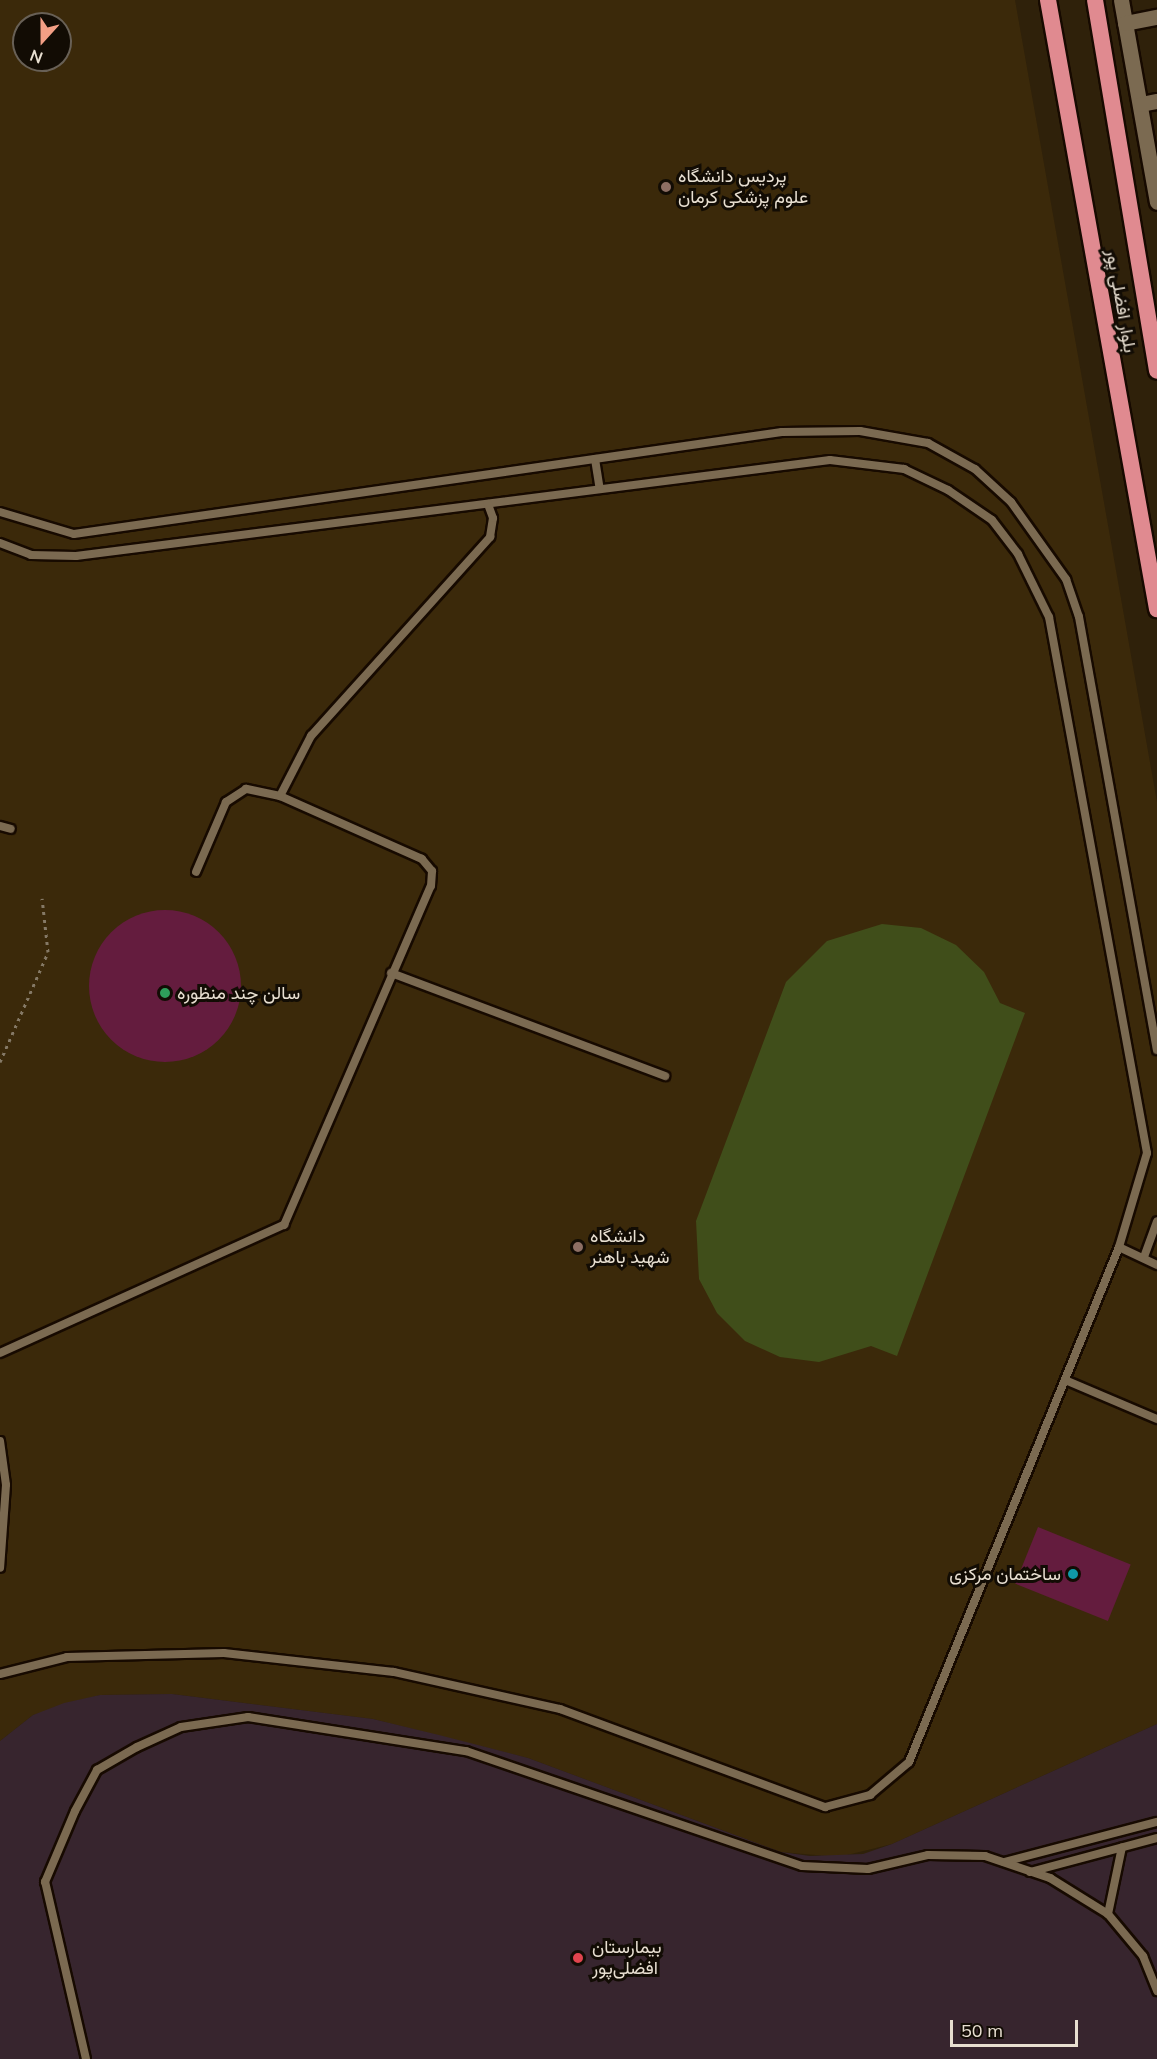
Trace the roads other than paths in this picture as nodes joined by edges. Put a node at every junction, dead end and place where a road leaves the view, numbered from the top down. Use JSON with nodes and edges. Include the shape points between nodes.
{"nodes":[{"id":1,"x":1048,"y":0,"type":"edge"},
{"id":2,"x":1095,"y":0,"type":"edge"},
{"id":3,"x":1121,"y":0,"type":"edge"},
{"id":4,"x":1157,"y":17,"type":"edge"},
{"id":5,"x":1125,"y":23,"type":"junction"},
{"id":6,"x":1157,"y":101,"type":"edge"},
{"id":7,"x":1141,"y":104,"type":"junction"},
{"id":8,"x":1157,"y":202,"type":"edge"},
{"id":9,"x":1157,"y":371,"type":"edge"},
{"id":10,"x":595,"y":459,"type":"junction"},
{"id":11,"x":600,"y":489,"type":"junction"},
{"id":12,"x":488,"y":504,"type":"junction"},
{"id":13,"x":0,"y":512,"type":"edge"},
{"id":14,"x":0,"y":543,"type":"edge"},
{"id":15,"x":1157,"y":609,"type":"edge"},
{"id":16,"x":279,"y":796,"type":"junction"},
{"id":17,"x":0,"y":826,"type":"edge"},
{"id":18,"x":11,"y":830,"type":"dead end"},
{"id":19,"x":196,"y":872,"type":"dead end"},
{"id":20,"x":391,"y":973,"type":"junction"},
{"id":21,"x":1157,"y":1050,"type":"edge"},
{"id":22,"x":665,"y":1076,"type":"dead end"},
{"id":23,"x":1157,"y":1221,"type":"edge"},
{"id":24,"x":1119,"y":1246,"type":"junction"},
{"id":25,"x":1144,"y":1257,"type":"junction"},
{"id":26,"x":1157,"y":1265,"type":"edge"},
{"id":27,"x":0,"y":1353,"type":"edge"},
{"id":28,"x":1065,"y":1380,"type":"junction"},
{"id":29,"x":1157,"y":1419,"type":"edge"},
{"id":30,"x":0,"y":1441,"type":"edge"},
{"id":31,"x":0,"y":1568,"type":"edge"},
{"id":32,"x":0,"y":1674,"type":"edge"},
{"id":33,"x":1157,"y":1822,"type":"edge"},
{"id":34,"x":1157,"y":1838,"type":"edge"},
{"id":35,"x":1122,"y":1847,"type":"junction"},
{"id":36,"x":1004,"y":1862,"type":"junction"},
{"id":37,"x":1030,"y":1872,"type":"junction"},
{"id":38,"x":1108,"y":1914,"type":"junction"},
{"id":39,"x":1157,"y":1990,"type":"edge"},
{"id":40,"x":86,"y":2059,"type":"edge"}],
"edges":[{"from":1,"to":15,"type":"highway","name":"بلوار افضلی پور"},
{"from":2,"to":9,"type":"highway","name":"بلوار افضلی پور"},
{"from":3,"to":5,"type":"street"},
{"from":4,"to":5,"type":"street"},
{"from":5,"to":7,"type":"street"},
{"from":6,"to":7,"type":"street"},
{"from":7,"to":8,"type":"street"},
{"from":10,"to":11,"type":"lane"},
{"from":10,"to":13,"type":"lane","via":[[74,534]]},
{"from":10,"to":21,"type":"lane","via":[[782,432],[860,431],[928,443],[975,469],[1011,502],[1046,545],[1079,617]]},
{"from":11,"to":12,"type":"lane"},
{"from":11,"to":24,"type":"lane","via":[[830,460],[870,463],[904,470],[948,490],[992,520],[1018,554],[1049,617],[1147,1154]]},
{"from":12,"to":14,"type":"lane","via":[[76,556],[31,555]]},
{"from":12,"to":16,"type":"lane","via":[[493,518],[490,537],[311,736]]},
{"from":16,"to":19,"type":"lane","via":[[246,789],[226,802]]},
{"from":16,"to":20,"type":"lane","via":[[422,859],[432,871],[432,886]]},
{"from":17,"to":18,"type":"lane"},
{"from":20,"to":22,"type":"lane"},
{"from":20,"to":27,"type":"lane","via":[[284,1225]]},
{"from":23,"to":25,"type":"lane"},
{"from":24,"to":25,"type":"lane"},
{"from":24,"to":28,"type":"lane"},
{"from":25,"to":26,"type":"lane"},
{"from":28,"to":29,"type":"lane"},
{"from":28,"to":32,"type":"lane","via":[[909,1762],[870,1795],[825,1808],[560,1709],[394,1672],[224,1653],[67,1658]]},
{"from":30,"to":31,"type":"lane","via":[[6,1485]]},
{"from":33,"to":36,"type":"lane"},
{"from":34,"to":35,"type":"lane"},
{"from":35,"to":37,"type":"lane"},
{"from":35,"to":38,"type":"lane"},
{"from":36,"to":37,"type":"lane"},
{"from":36,"to":40,"type":"lane","via":[[985,1856],[928,1855],[867,1869],[802,1866],[466,1751],[248,1717],[181,1727],[97,1770],[45,1882]]},
{"from":37,"to":38,"type":"lane"},
{"from":38,"to":39,"type":"lane","via":[[1143,1956]]}]}
